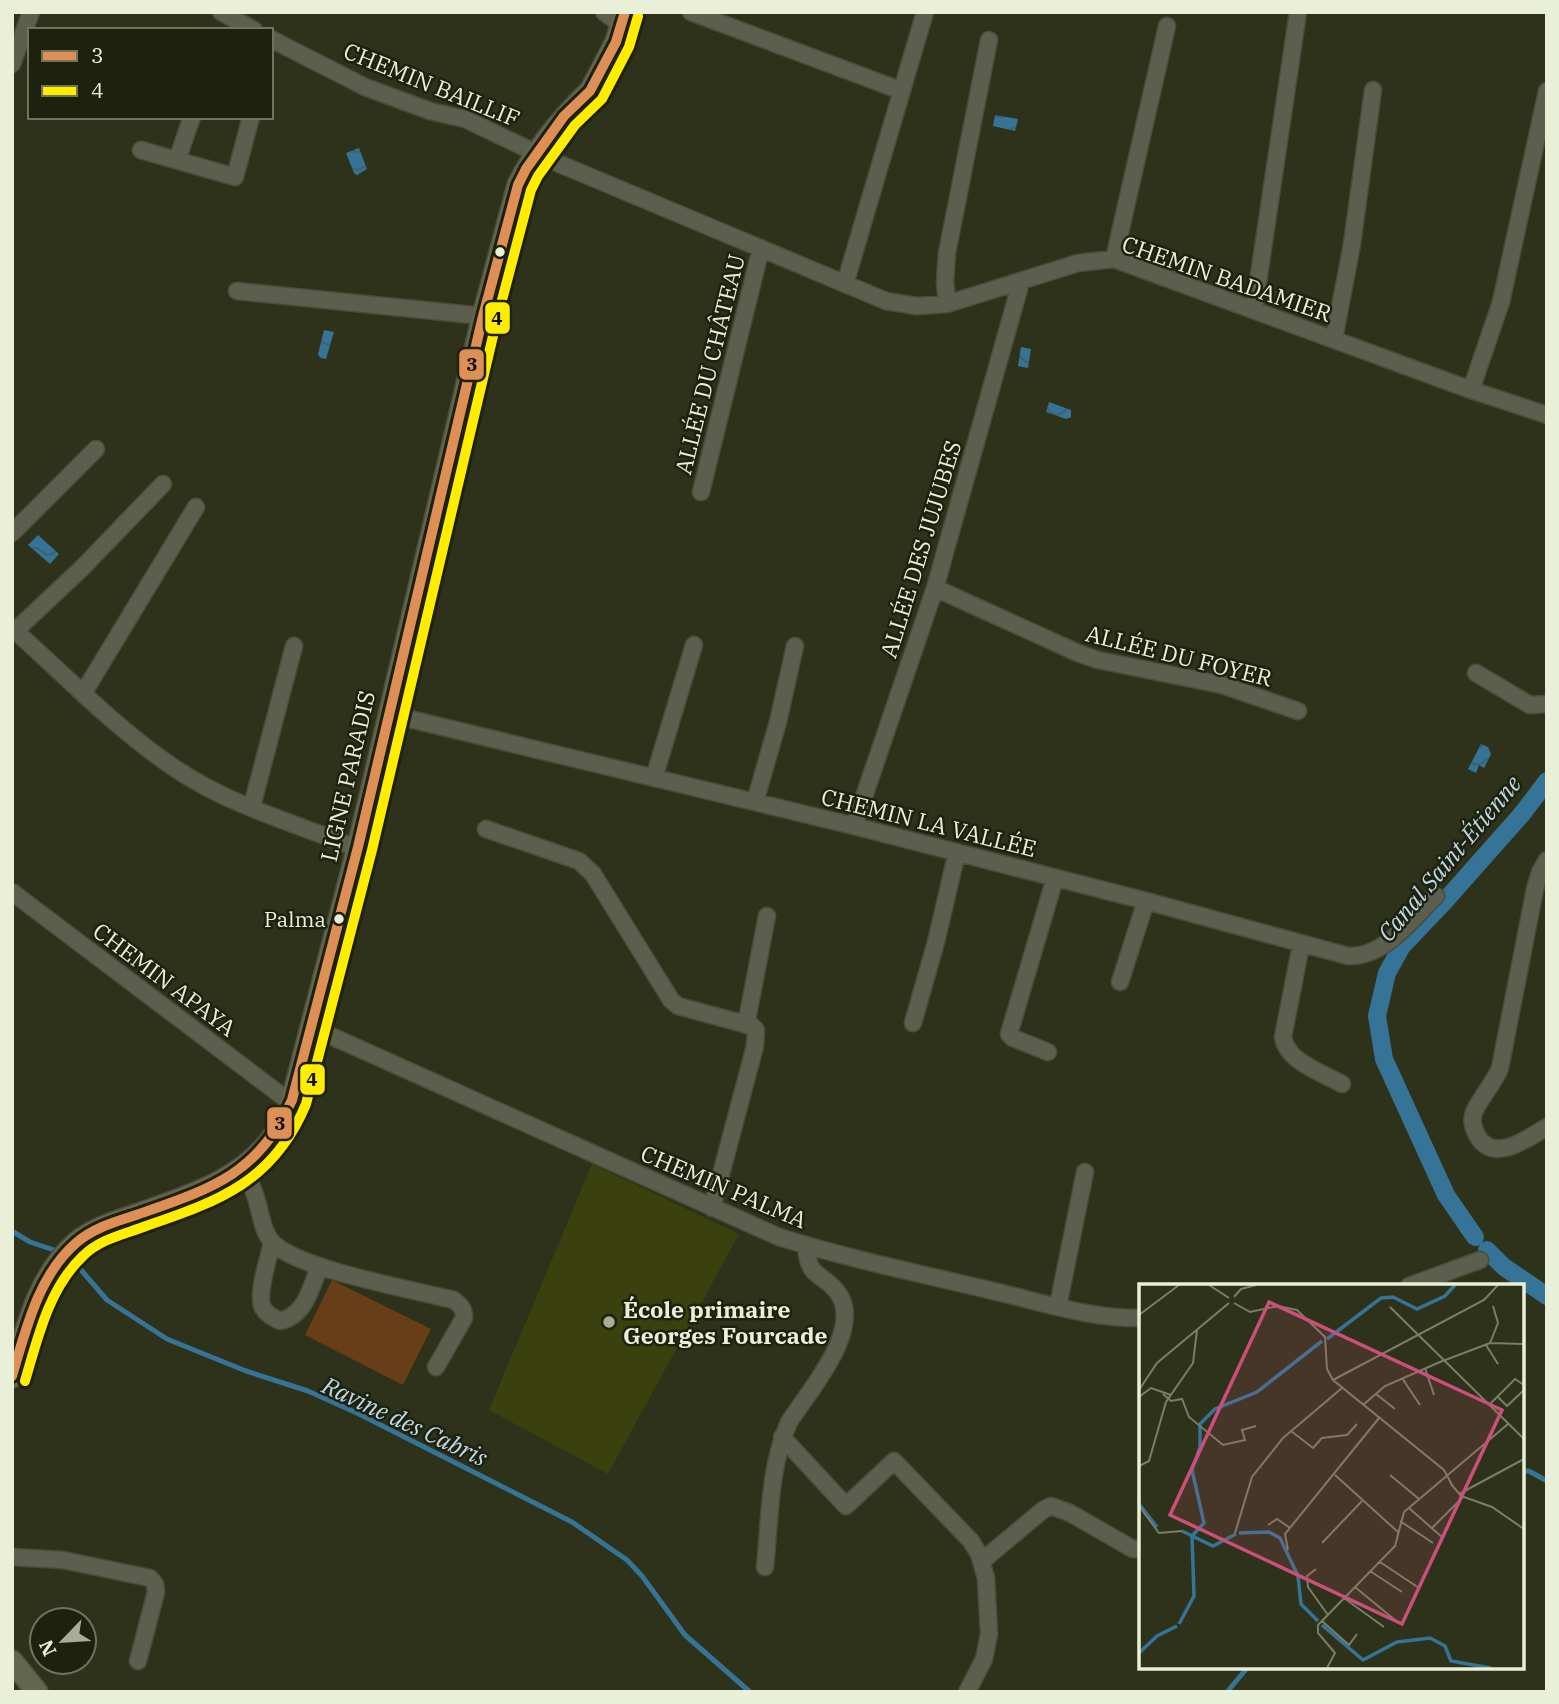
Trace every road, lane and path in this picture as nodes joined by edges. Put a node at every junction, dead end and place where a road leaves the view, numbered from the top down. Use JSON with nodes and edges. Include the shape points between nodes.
{"nodes":[{"id":1,"x":31,"y":12,"type":"edge"},
{"id":2,"x":691,"y":12,"type":"edge"},
{"id":3,"x":925,"y":12,"type":"edge"},
{"id":4,"x":1298,"y":12,"type":"edge"},
{"id":5,"x":617,"y":15,"type":"edge"},
{"id":6,"x":224,"y":19,"type":"edge"},
{"id":7,"x":1167,"y":26,"type":"dead end"},
{"id":8,"x":249,"y":28,"type":"edge"},
{"id":9,"x":273,"y":39,"type":"edge"},
{"id":10,"x":989,"y":40,"type":"dead end"},
{"id":11,"x":12,"y":64,"type":"edge"},
{"id":12,"x":1373,"y":90,"type":"dead end"},
{"id":13,"x":902,"y":91,"type":"junction"},
{"id":14,"x":1547,"y":91,"type":"edge"},
{"id":15,"x":191,"y":119,"type":"edge"},
{"id":16,"x":250,"y":119,"type":"edge"},
{"id":17,"x":141,"y":150,"type":"dead end"},
{"id":18,"x":544,"y":156,"type":"junction"},
{"id":19,"x":177,"y":160,"type":"junction"},
{"id":20,"x":761,"y":248,"type":"junction"},
{"id":21,"x":1114,"y":259,"type":"junction"},
{"id":22,"x":1021,"y":282,"type":"junction"},
{"id":23,"x":845,"y":284,"type":"junction"},
{"id":24,"x":237,"y":290,"type":"dead end"},
{"id":25,"x":947,"y":304,"type":"junction"},
{"id":26,"x":1254,"y":309,"type":"junction"},
{"id":27,"x":483,"y":316,"type":"junction"},
{"id":28,"x":1334,"y":339,"type":"junction"},
{"id":29,"x":1471,"y":390,"type":"junction"},
{"id":30,"x":1547,"y":415,"type":"edge"},
{"id":31,"x":96,"y":449,"type":"dead end"},
{"id":32,"x":163,"y":484,"type":"dead end"},
{"id":33,"x":701,"y":492,"type":"dead end"},
{"id":34,"x":196,"y":507,"type":"dead end"},
{"id":35,"x":12,"y":533,"type":"edge"},
{"id":36,"x":935,"y":588,"type":"junction"},
{"id":37,"x":14,"y":629,"type":"edge"},
{"id":38,"x":694,"y":645,"type":"dead end"},
{"id":39,"x":294,"y":646,"type":"dead end"},
{"id":40,"x":794,"y":646,"type":"dead end"},
{"id":41,"x":1476,"y":673,"type":"dead end"},
{"id":42,"x":84,"y":692,"type":"junction"},
{"id":43,"x":1547,"y":704,"type":"edge"},
{"id":44,"x":1298,"y":711,"type":"dead end"},
{"id":45,"x":389,"y":714,"type":"junction"},
{"id":46,"x":654,"y":778,"type":"junction"},
{"id":47,"x":755,"y":802,"type":"junction"},
{"id":48,"x":252,"y":807,"type":"junction"},
{"id":49,"x":854,"y":826,"type":"junction"},
{"id":50,"x":486,"y":829,"type":"dead end"},
{"id":51,"x":358,"y":847,"type":"junction"},
{"id":52,"x":957,"y":852,"type":"junction"},
{"id":53,"x":1547,"y":860,"type":"edge"},
{"id":54,"x":1055,"y":878,"type":"junction"},
{"id":55,"x":12,"y":892,"type":"edge"},
{"id":56,"x":1436,"y":896,"type":"dead end"},
{"id":57,"x":1146,"y":901,"type":"junction"},
{"id":58,"x":767,"y":916,"type":"dead end"},
{"id":59,"x":1301,"y":945,"type":"junction"},
{"id":60,"x":1120,"y":982,"type":"dead end"},
{"id":61,"x":913,"y":1023,"type":"dead end"},
{"id":62,"x":746,"y":1025,"type":"junction"},
{"id":63,"x":311,"y":1027,"type":"junction"},
{"id":64,"x":1048,"y":1052,"type":"dead end"},
{"id":65,"x":1342,"y":1084,"type":"dead end"},
{"id":66,"x":292,"y":1100,"type":"junction"},
{"id":67,"x":1547,"y":1127,"type":"edge"},
{"id":68,"x":242,"y":1169,"type":"junction"},
{"id":69,"x":1085,"y":1172,"type":"dead end"},
{"id":70,"x":712,"y":1208,"type":"junction"},
{"id":71,"x":272,"y":1243,"type":"junction"},
{"id":72,"x":806,"y":1246,"type":"junction"},
{"id":73,"x":1480,"y":1260,"type":"dead end"},
{"id":74,"x":319,"y":1266,"type":"junction"},
{"id":75,"x":1414,"y":1284,"type":"edge"},
{"id":76,"x":1058,"y":1306,"type":"junction"},
{"id":77,"x":1139,"y":1318,"type":"edge"},
{"id":78,"x":436,"y":1367,"type":"dead end"},
{"id":79,"x":12,"y":1377,"type":"edge"},
{"id":80,"x":782,"y":1437,"type":"junction"},
{"id":81,"x":1139,"y":1549,"type":"edge"},
{"id":82,"x":12,"y":1557,"type":"edge"},
{"id":83,"x":982,"y":1561,"type":"junction"},
{"id":84,"x":765,"y":1567,"type":"dead end"},
{"id":85,"x":12,"y":1661,"type":"edge"},
{"id":86,"x":138,"y":1661,"type":"dead end"},
{"id":87,"x":37,"y":1692,"type":"edge"},
{"id":88,"x":967,"y":1692,"type":"edge"}],
"edges":[{"from":1,"to":11,"type":"street"},
{"from":2,"to":13,"type":"street"},
{"from":3,"to":13,"type":"street"},
{"from":4,"to":26,"type":"street"},
{"from":5,"to":18,"type":"main road","name":"LIGNE PARADIS","via":[[616,42],[590,91],[564,116]]},
{"from":6,"to":8,"type":"street"},
{"from":7,"to":21,"type":"street"},
{"from":9,"to":18,"type":"street","name":"CHEMIN BAILLIF","via":[[365,87],[465,119]]},
{"from":10,"to":25,"type":"street","via":[[947,253]]},
{"from":12,"to":28,"type":"street"},
{"from":13,"to":23,"type":"street"},
{"from":14,"to":29,"type":"street","via":[[1501,302]]},
{"from":15,"to":19,"type":"street"},
{"from":16,"to":19,"type":"street","via":[[235,177]]},
{"from":17,"to":19,"type":"street"},
{"from":18,"to":20,"type":"street","name":"CHEMIN BADAMIER"},
{"from":18,"to":27,"type":"main road","name":"LIGNE PARADIS","via":[[518,185]]},
{"from":20,"to":23,"type":"street","name":"CHEMIN BADAMIER"},
{"from":20,"to":33,"type":"street","name":"ALLÉE DU CHÂTEAU"},
{"from":21,"to":22,"type":"street","name":"CHEMIN BADAMIER","via":[[1078,263]]},
{"from":21,"to":26,"type":"street","name":"CHEMIN BADAMIER"},
{"from":22,"to":25,"type":"street","name":"CHEMIN BADAMIER"},
{"from":22,"to":36,"type":"street","name":"ALLÉE DES JUJUBES"},
{"from":23,"to":25,"type":"street","name":"CHEMIN BADAMIER","via":[[886,301]]},
{"from":24,"to":27,"type":"street"},
{"from":26,"to":28,"type":"street","name":"CHEMIN BADAMIER"},
{"from":27,"to":45,"type":"main road","name":"LIGNE PARADIS"},
{"from":28,"to":29,"type":"street","name":"CHEMIN BADAMIER"},
{"from":29,"to":30,"type":"street","name":"CHEMIN BADAMIER"},
{"from":31,"to":35,"type":"street"},
{"from":32,"to":37,"type":"street","via":[[82,568]]},
{"from":34,"to":42,"type":"street"},
{"from":36,"to":44,"type":"street","name":"ALLÉE DU FOYER","via":[[1098,660],[1222,685]]},
{"from":36,"to":49,"type":"street","name":"ALLÉE DES JUJUBES"},
{"from":37,"to":42,"type":"street"},
{"from":38,"to":46,"type":"street"},
{"from":39,"to":48,"type":"street"},
{"from":40,"to":47,"type":"street"},
{"from":41,"to":43,"type":"street","via":[[1530,705]]},
{"from":42,"to":48,"type":"street","via":[[180,771]]},
{"from":45,"to":46,"type":"street","name":"CHEMIN LA VALLÉE"},
{"from":45,"to":51,"type":"main road","name":"LIGNE PARADIS"},
{"from":46,"to":47,"type":"street","name":"CHEMIN LA VALLÉE"},
{"from":47,"to":49,"type":"street","name":"CHEMIN LA VALLÉE"},
{"from":48,"to":51,"type":"street"},
{"from":49,"to":52,"type":"street","name":"CHEMIN LA VALLÉE"},
{"from":50,"to":62,"type":"street","via":[[579,861],[593,874],[670,1000]]},
{"from":51,"to":63,"type":"main road","name":"LIGNE PARADIS"},
{"from":52,"to":54,"type":"street","name":"CHEMIN LA VALLÉE"},
{"from":52,"to":61,"type":"street"},
{"from":53,"to":67,"type":"street","via":[[1535,889],[1500,1068],[1472,1115],[1481,1142],[1490,1147],[1513,1147]]},
{"from":54,"to":57,"type":"street","name":"CHEMIN LA VALLÉE"},
{"from":54,"to":64,"type":"street","via":[[1009,1034]]},
{"from":55,"to":66,"type":"street","name":"CHEMIN APAYA"},
{"from":56,"to":59,"type":"street","name":"CHEMIN LA VALLÉE","via":[[1388,943],[1359,957]]},
{"from":57,"to":59,"type":"street","name":"CHEMIN LA VALLÉE"},
{"from":57,"to":60,"type":"street"},
{"from":58,"to":62,"type":"street"},
{"from":59,"to":65,"type":"street","via":[[1284,1047],[1291,1056]]},
{"from":62,"to":70,"type":"street","via":[[756,1030],[756,1037]]},
{"from":63,"to":66,"type":"main road","name":"LIGNE PARADIS"},
{"from":63,"to":70,"type":"street","name":"CHEMIN PALMA"},
{"from":66,"to":68,"type":"main road","name":"LIGNE PARADIS","via":[[277,1132]]},
{"from":68,"to":71,"type":"street"},
{"from":68,"to":79,"type":"main road","name":"LIGNE PARADIS","via":[[77,1242],[55,1266],[39,1296]]},
{"from":69,"to":76,"type":"street"},
{"from":70,"to":72,"type":"street","name":"CHEMIN PALMA"},
{"from":71,"to":74,"type":"street","via":[[290,1256]]},
{"from":71,"to":74,"type":"street","via":[[260,1296],[271,1317],[280,1321],[296,1315]]},
{"from":72,"to":76,"type":"street","name":"CHEMIN PALMA"},
{"from":72,"to":80,"type":"street","via":[[807,1262],[838,1293],[846,1320],[841,1342]]},
{"from":73,"to":75,"type":"street"},
{"from":74,"to":78,"type":"street","via":[[454,1300],[461,1306],[464,1318]]},
{"from":76,"to":77,"type":"street","name":"CHEMIN PALMA"},
{"from":80,"to":83,"type":"street","via":[[846,1506],[894,1461],[971,1541]]},
{"from":80,"to":84,"type":"street"},
{"from":81,"to":83,"type":"street","via":[[1051,1506]]},
{"from":82,"to":86,"type":"street","via":[[63,1560],[149,1578],[156,1592]]},
{"from":83,"to":88,"type":"street","via":[[989,1634],[984,1659]]},
{"from":85,"to":87,"type":"main road"}]}
